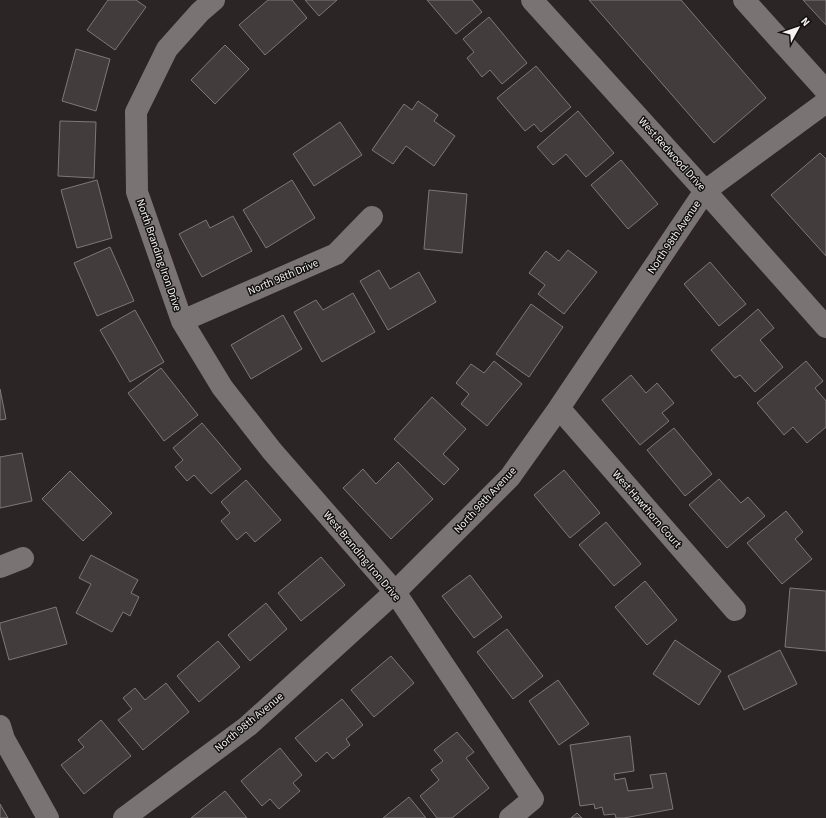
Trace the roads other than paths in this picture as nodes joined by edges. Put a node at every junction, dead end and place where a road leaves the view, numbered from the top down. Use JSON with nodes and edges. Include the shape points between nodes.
{"nodes":[{"id":1,"x":214,"y":0,"type":"edge"},
{"id":2,"x":532,"y":0,"type":"edge"},
{"id":3,"x":744,"y":0,"type":"edge"},
{"id":4,"x":826,"y":91,"type":"edge"},
{"id":5,"x":826,"y":102,"type":"edge"},
{"id":6,"x":705,"y":191,"type":"junction"},
{"id":7,"x":372,"y":217,"type":"dead end"},
{"id":8,"x":182,"y":321,"type":"junction"},
{"id":9,"x":826,"y":328,"type":"edge"},
{"id":10,"x":559,"y":408,"type":"junction"},
{"id":11,"x":23,"y":558,"type":"dead end"},
{"id":12,"x":0,"y":567,"type":"edge"},
{"id":13,"x":395,"y":592,"type":"junction"},
{"id":14,"x":735,"y":610,"type":"dead end"},
{"id":15,"x":0,"y":726,"type":"edge"},
{"id":16,"x":48,"y":818,"type":"edge"},
{"id":17,"x":124,"y":818,"type":"edge"},
{"id":18,"x":510,"y":818,"type":"edge"}],
"edges":[{"from":1,"to":8,"type":"street","name":"North Branding Iron Drive","via":[[167,49],[136,112],[137,192]]},
{"from":2,"to":6,"type":"street","name":"West Redwood Drive"},
{"from":3,"to":4,"type":"street"},
{"from":5,"to":6,"type":"street","name":"North 98th Avenue"},
{"from":6,"to":9,"type":"street","name":"West Redwood Drive"},
{"from":6,"to":10,"type":"street","name":"North 98th Avenue"},
{"from":7,"to":8,"type":"street","name":"North 98th Drive","via":[[336,254]]},
{"from":8,"to":13,"type":"street","name":"West Branding Iron Drive","via":[[222,387],[272,451]]},
{"from":10,"to":13,"type":"street","name":"North 98th Avenue","via":[[510,477]]},
{"from":10,"to":14,"type":"street","name":"West Hawthorn Court"},
{"from":11,"to":12,"type":"street"},
{"from":13,"to":17,"type":"street","name":"North 98th Avenue","via":[[248,726]]},
{"from":13,"to":18,"type":"street","name":"West Branding Iron Drive","via":[[533,799]]},
{"from":15,"to":16,"type":"street","via":[[4,739]]}]}
